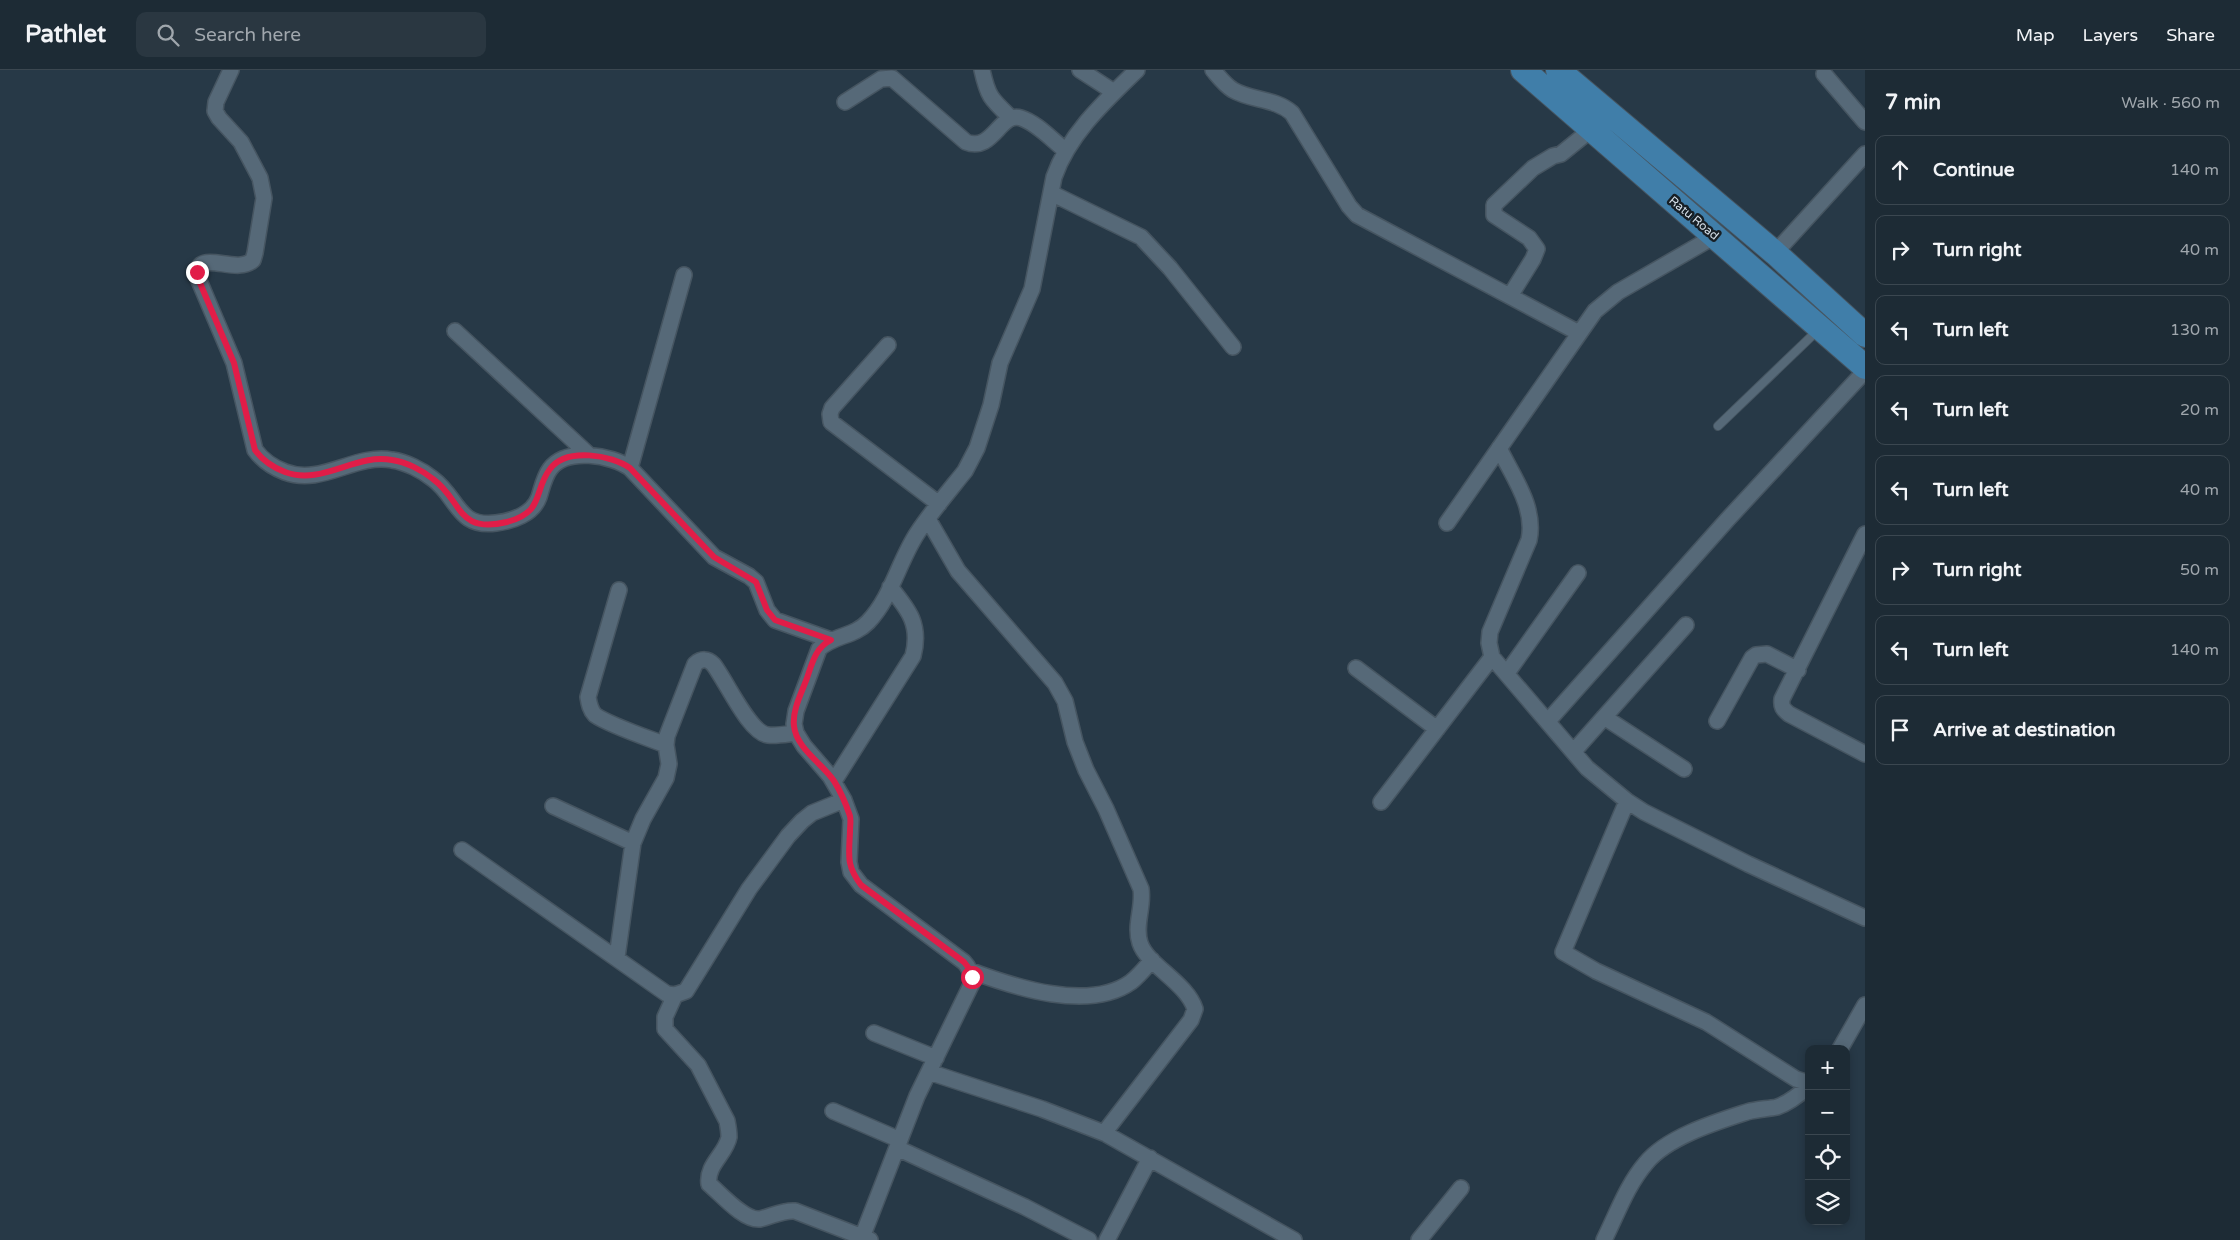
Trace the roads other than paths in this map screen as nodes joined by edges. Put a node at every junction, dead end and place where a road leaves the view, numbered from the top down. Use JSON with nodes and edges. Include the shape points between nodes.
{"nodes":[{"id":1,"x":231,"y":70,"type":"edge"},
{"id":2,"x":982,"y":70,"type":"edge"},
{"id":3,"x":1080,"y":70,"type":"edge"},
{"id":4,"x":1137,"y":70,"type":"edge"},
{"id":5,"x":1213,"y":70,"type":"edge"},
{"id":6,"x":1523,"y":70,"type":"edge"},
{"id":7,"x":1558,"y":70,"type":"edge"},
{"id":8,"x":1824,"y":74,"type":"dead end"},
{"id":9,"x":1114,"y":92,"type":"junction"},
{"id":10,"x":845,"y":102,"type":"dead end"},
{"id":11,"x":1609,"y":115,"type":"junction"},
{"id":12,"x":1011,"y":118,"type":"junction"},
{"id":13,"x":1865,"y":122,"type":"edge"},
{"id":14,"x":1590,"y":130,"type":"junction"},
{"id":15,"x":1065,"y":150,"type":"junction"},
{"id":16,"x":1865,"y":154,"type":"edge"},
{"id":17,"x":1051,"y":193,"type":"junction"},
{"id":18,"x":1715,"y":236,"type":"junction"},
{"id":19,"x":1775,"y":253,"type":"junction"},
{"id":20,"x":684,"y":275,"type":"dead end"},
{"id":21,"x":1510,"y":296,"type":"junction"},
{"id":22,"x":1821,"y":328,"type":"junction"},
{"id":23,"x":455,"y":331,"type":"dead end"},
{"id":24,"x":1579,"y":333,"type":"junction"},
{"id":25,"x":1865,"y":335,"type":"edge"},
{"id":26,"x":888,"y":345,"type":"dead end"},
{"id":27,"x":1233,"y":347,"type":"dead end"},
{"id":28,"x":1865,"y":367,"type":"edge"},
{"id":29,"x":1865,"y":371,"type":"edge"},
{"id":30,"x":1718,"y":426,"type":"dead end"},
{"id":31,"x":1499,"y":448,"type":"junction"},
{"id":32,"x":589,"y":455,"type":"junction"},
{"id":33,"x":630,"y":468,"type":"junction"},
{"id":34,"x":939,"y":504,"type":"junction"},
{"id":35,"x":928,"y":519,"type":"junction"},
{"id":36,"x":1447,"y":523,"type":"dead end"},
{"id":37,"x":1865,"y":534,"type":"edge"},
{"id":38,"x":1578,"y":573,"type":"dead end"},
{"id":39,"x":890,"y":587,"type":"junction"},
{"id":40,"x":619,"y":590,"type":"dead end"},
{"id":41,"x":1686,"y":625,"type":"dead end"},
{"id":42,"x":831,"y":640,"type":"junction"},
{"id":43,"x":1492,"y":657,"type":"junction"},
{"id":44,"x":1356,"y":668,"type":"dead end"},
{"id":45,"x":1798,"y":670,"type":"junction"},
{"id":46,"x":1507,"y":673,"type":"junction"},
{"id":47,"x":1604,"y":717,"type":"junction"},
{"id":48,"x":1548,"y":721,"type":"junction"},
{"id":49,"x":1717,"y":721,"type":"dead end"},
{"id":50,"x":1437,"y":729,"type":"junction"},
{"id":51,"x":796,"y":733,"type":"junction"},
{"id":52,"x":666,"y":745,"type":"junction"},
{"id":53,"x":1574,"y":751,"type":"junction"},
{"id":54,"x":1865,"y":754,"type":"edge"},
{"id":55,"x":1684,"y":769,"type":"dead end"},
{"id":56,"x":834,"y":781,"type":"junction"},
{"id":57,"x":844,"y":800,"type":"junction"},
{"id":58,"x":1627,"y":801,"type":"junction"},
{"id":59,"x":1381,"y":802,"type":"dead end"},
{"id":60,"x":553,"y":806,"type":"dead end"},
{"id":61,"x":633,"y":843,"type":"junction"},
{"id":62,"x":462,"y":850,"type":"dead end"},
{"id":63,"x":1865,"y":918,"type":"edge"},
{"id":64,"x":617,"y":957,"type":"junction"},
{"id":65,"x":1152,"y":960,"type":"junction"},
{"id":66,"x":971,"y":971,"type":"junction"},
{"id":67,"x":675,"y":995,"type":"junction"},
{"id":68,"x":1865,"y":1005,"type":"edge"},
{"id":69,"x":874,"y":1033,"type":"dead end"},
{"id":70,"x":1842,"y":1045,"type":"edge"},
{"id":71,"x":936,"y":1058,"type":"junction"},
{"id":72,"x":929,"y":1072,"type":"junction"},
{"id":73,"x":1805,"y":1083,"type":"edge"},
{"id":74,"x":1805,"y":1088,"type":"edge"},
{"id":75,"x":833,"y":1110,"type":"dead end"},
{"id":76,"x":1104,"y":1133,"type":"junction"},
{"id":77,"x":898,"y":1144,"type":"junction"},
{"id":78,"x":1150,"y":1158,"type":"junction"},
{"id":79,"x":1461,"y":1188,"type":"dead end"},
{"id":80,"x":864,"y":1239,"type":"edge"},
{"id":81,"x":1089,"y":1240,"type":"edge"},
{"id":82,"x":1107,"y":1240,"type":"edge"},
{"id":83,"x":1294,"y":1240,"type":"edge"},
{"id":84,"x":1419,"y":1240,"type":"edge"},
{"id":85,"x":1604,"y":1240,"type":"edge"}],
"edges":[{"from":1,"to":32,"type":"street","via":[[215,111],[241,142],[260,178],[264,198],[254,260],[243,266],[202,263],[197,276],[234,363],[255,450],[262,460],[296,476],[317,476],[371,460],[391,459],[434,479],[466,518],[485,524],[521,516],[539,498],[550,468],[572,456]]},
{"from":2,"to":12,"type":"street","via":[[990,98]]},
{"from":3,"to":9,"type":"street"},
{"from":4,"to":9,"type":"street"},
{"from":5,"to":21,"type":"street","via":[[1232,90],[1280,105],[1292,113],[1357,215]]},
{"from":6,"to":14,"type":"main road","name":"Ratu Road"},
{"from":7,"to":11,"type":"main road","name":"Ratu Road"},
{"from":8,"to":13,"type":"street"},
{"from":9,"to":15,"type":"street"},
{"from":10,"to":12,"type":"street","via":[[881,79],[892,78],[972,144],[989,139]]},
{"from":11,"to":14,"type":"street"},
{"from":11,"to":19,"type":"main road","name":"Ratu Road"},
{"from":12,"to":15,"type":"street","via":[[1029,121]]},
{"from":14,"to":18,"type":"main road","name":"Ratu Road"},
{"from":14,"to":21,"type":"street","via":[[1561,154],[1533,168],[1494,205],[1494,215],[1529,238],[1537,249]]},
{"from":15,"to":17,"type":"street"},
{"from":16,"to":19,"type":"street"},
{"from":17,"to":27,"type":"street","via":[[1141,237]]},
{"from":17,"to":34,"type":"street","via":[[1032,289],[1000,364],[992,404],[977,448],[965,472]]},
{"from":18,"to":22,"type":"main road","name":"Ratu Road"},
{"from":18,"to":24,"type":"street","via":[[1618,292],[1595,311]]},
{"from":19,"to":25,"type":"main road","name":"Ratu Road"},
{"from":20,"to":33,"type":"street"},
{"from":21,"to":24,"type":"street"},
{"from":22,"to":28,"type":"main road","name":"Ratu Road"},
{"from":22,"to":30,"type":"lane"},
{"from":23,"to":32,"type":"street"},
{"from":24,"to":31,"type":"street"},
{"from":26,"to":34,"type":"street","via":[[832,408],[831,422]]},
{"from":29,"to":48,"type":"street"},
{"from":31,"to":36,"type":"street"},
{"from":31,"to":43,"type":"street","via":[[1529,508],[1531,532],[1490,632]]},
{"from":32,"to":33,"type":"street","via":[[608,457]]},
{"from":33,"to":42,"type":"street","via":[[714,557],[756,582],[767,610],[775,620]]},
{"from":34,"to":35,"type":"street"},
{"from":35,"to":39,"type":"street","via":[[899,564]]},
{"from":35,"to":65,"type":"street","via":[[958,571],[1055,683],[1065,701],[1086,770],[1141,889],[1143,902],[1138,935]]},
{"from":37,"to":45,"type":"street"},
{"from":38,"to":46,"type":"street"},
{"from":39,"to":42,"type":"street","via":[[880,607],[861,628]]},
{"from":39,"to":56,"type":"street","via":[[908,608],[912,618],[916,644],[913,656]]},
{"from":40,"to":52,"type":"street","via":[[588,697],[589,707],[601,717]]},
{"from":41,"to":47,"type":"street"},
{"from":42,"to":51,"type":"street","via":[[819,649],[812,663],[796,711]]},
{"from":43,"to":46,"type":"street"},
{"from":43,"to":50,"type":"street"},
{"from":44,"to":50,"type":"street"},
{"from":45,"to":49,"type":"street","via":[[1767,654],[1756,654]]},
{"from":45,"to":54,"type":"street","via":[[1782,699],[1783,709]]},
{"from":46,"to":48,"type":"street"},
{"from":47,"to":53,"type":"street"},
{"from":47,"to":55,"type":"street"},
{"from":48,"to":53,"type":"street"},
{"from":50,"to":59,"type":"street"},
{"from":51,"to":52,"type":"street","via":[[760,733],[718,670],[704,659],[695,664]]},
{"from":51,"to":56,"type":"street"},
{"from":52,"to":61,"type":"street","via":[[669,764],[666,778]]},
{"from":53,"to":58,"type":"street","via":[[1595,776]]},
{"from":56,"to":57,"type":"street"},
{"from":57,"to":66,"type":"street","via":[[851,819],[851,872],[861,885],[964,962]]},
{"from":57,"to":67,"type":"street","via":[[812,814],[788,836],[749,889],[686,990]]},
{"from":58,"to":63,"type":"street","via":[[1748,864]]},
{"from":58,"to":73,"type":"street","via":[[1563,952],[1596,971],[1706,1022]]},
{"from":60,"to":61,"type":"street"},
{"from":61,"to":64,"type":"street"},
{"from":62,"to":64,"type":"street"},
{"from":64,"to":67,"type":"street","via":[[668,994]]},
{"from":65,"to":66,"type":"street","via":[[1131,982],[1113,990],[1080,996],[1030,990]]},
{"from":65,"to":76,"type":"street","via":[[1188,996],[1195,1009],[1194,1015]]},
{"from":66,"to":71,"type":"street","via":[[972,982]]},
{"from":67,"to":80,"type":"street","via":[[665,1017],[665,1028],[698,1065],[728,1126],[728,1137],[711,1170],[709,1184],[742,1214],[751,1218],[795,1210]]},
{"from":68,"to":70,"type":"street"},
{"from":69,"to":71,"type":"street"},
{"from":71,"to":72,"type":"street"},
{"from":72,"to":76,"type":"street"},
{"from":72,"to":77,"type":"street"},
{"from":74,"to":85,"type":"street","via":[[1797,1097],[1778,1107],[1720,1121],[1680,1138],[1659,1152],[1646,1162],[1633,1180]]},
{"from":75,"to":77,"type":"street"},
{"from":76,"to":78,"type":"street"},
{"from":77,"to":80,"type":"street"},
{"from":77,"to":81,"type":"street"},
{"from":78,"to":82,"type":"street"},
{"from":78,"to":83,"type":"street"},
{"from":79,"to":84,"type":"street"}]}
